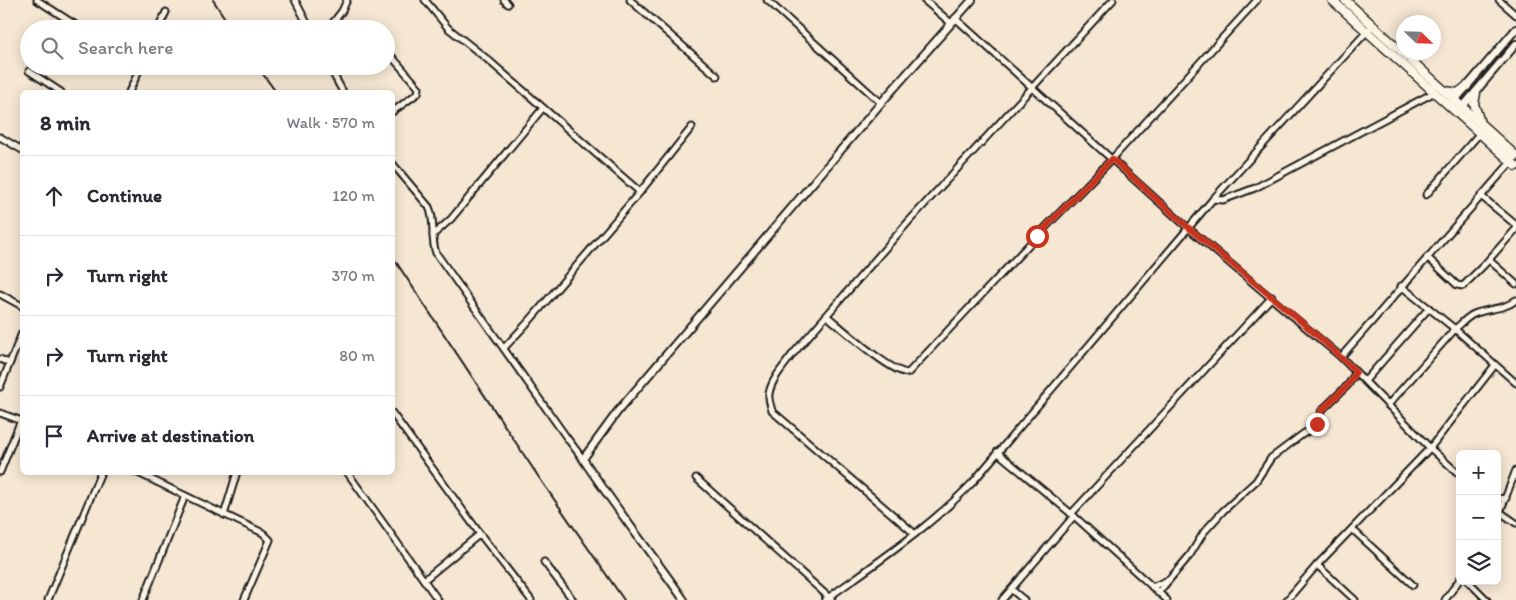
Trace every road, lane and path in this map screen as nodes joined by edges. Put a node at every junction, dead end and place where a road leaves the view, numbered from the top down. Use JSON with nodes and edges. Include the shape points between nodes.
{"nodes":[{"id":1,"x":37,"y":0,"type":"edge"},
{"id":2,"x":52,"y":0,"type":"edge"},
{"id":3,"x":295,"y":0,"type":"edge"},
{"id":4,"x":346,"y":0,"type":"edge"},
{"id":5,"x":425,"y":0,"type":"edge"},
{"id":6,"x":630,"y":0,"type":"edge"},
{"id":7,"x":767,"y":0,"type":"edge"},
{"id":8,"x":924,"y":0,"type":"edge"},
{"id":9,"x":972,"y":0,"type":"edge"},
{"id":10,"x":1113,"y":0,"type":"edge"},
{"id":11,"x":1257,"y":0,"type":"edge"},
{"id":12,"x":1332,"y":0,"type":"edge"},
{"id":13,"x":1345,"y":0,"type":"edge"},
{"id":14,"x":1498,"y":0,"type":"edge"},
{"id":15,"x":48,"y":7,"type":"junction"},
{"id":16,"x":166,"y":12,"type":"dead end"},
{"id":17,"x":1516,"y":15,"type":"edge"},
{"id":18,"x":68,"y":20,"type":"edge"},
{"id":19,"x":162,"y":20,"type":"edge"},
{"id":20,"x":305,"y":20,"type":"edge"},
{"id":21,"x":335,"y":20,"type":"edge"},
{"id":22,"x":953,"y":21,"type":"junction"},
{"id":23,"x":1370,"y":28,"type":"junction"},
{"id":24,"x":1516,"y":29,"type":"edge"},
{"id":25,"x":1516,"y":44,"type":"edge"},
{"id":26,"x":395,"y":60,"type":"edge"},
{"id":27,"x":35,"y":75,"type":"edge"},
{"id":28,"x":137,"y":75,"type":"edge"},
{"id":29,"x":334,"y":75,"type":"edge"},
{"id":30,"x":717,"y":76,"type":"dead end"},
{"id":31,"x":1467,"y":86,"type":"junction"},
{"id":32,"x":1033,"y":88,"type":"junction"},
{"id":33,"x":58,"y":90,"type":"edge"},
{"id":34,"x":130,"y":90,"type":"edge"},
{"id":35,"x":341,"y":90,"type":"edge"},
{"id":36,"x":1446,"y":91,"type":"junction"},
{"id":37,"x":1435,"y":92,"type":"junction"},
{"id":38,"x":1476,"y":93,"type":"junction"},
{"id":39,"x":882,"y":103,"type":"junction"},
{"id":40,"x":1453,"y":103,"type":"junction"},
{"id":41,"x":543,"y":108,"type":"junction"},
{"id":42,"x":395,"y":110,"type":"edge"},
{"id":43,"x":1460,"y":110,"type":"junction"},
{"id":44,"x":692,"y":127,"type":"dead end"},
{"id":45,"x":1481,"y":129,"type":"junction"},
{"id":46,"x":0,"y":137,"type":"edge"},
{"id":47,"x":20,"y":149,"type":"edge"},
{"id":48,"x":1112,"y":159,"type":"junction"},
{"id":49,"x":1514,"y":161,"type":"edge"},
{"id":50,"x":395,"y":167,"type":"edge"},
{"id":51,"x":640,"y":192,"type":"junction"},
{"id":52,"x":1426,"y":195,"type":"dead end"},
{"id":53,"x":1481,"y":196,"type":"junction"},
{"id":54,"x":1213,"y":199,"type":"junction"},
{"id":55,"x":1516,"y":227,"type":"edge"},
{"id":56,"x":1188,"y":228,"type":"junction"},
{"id":57,"x":432,"y":236,"type":"junction"},
{"id":58,"x":1427,"y":257,"type":"junction"},
{"id":59,"x":1489,"y":260,"type":"junction"},
{"id":60,"x":1516,"y":284,"type":"edge"},
{"id":61,"x":1401,"y":286,"type":"junction"},
{"id":62,"x":0,"y":294,"type":"edge"},
{"id":63,"x":1272,"y":297,"type":"junction"},
{"id":64,"x":1516,"y":300,"type":"edge"},
{"id":65,"x":20,"y":305,"type":"edge"},
{"id":66,"x":1429,"y":308,"type":"junction"},
{"id":67,"x":827,"y":316,"type":"junction"},
{"id":68,"x":1455,"y":329,"type":"junction"},
{"id":69,"x":20,"y":345,"type":"edge"},
{"id":70,"x":504,"y":348,"type":"junction"},
{"id":71,"x":1341,"y":357,"type":"junction"},
{"id":72,"x":0,"y":359,"type":"edge"},
{"id":73,"x":10,"y":363,"type":"junction"},
{"id":74,"x":1495,"y":364,"type":"junction"},
{"id":75,"x":1356,"y":372,"type":"junction"},
{"id":76,"x":1365,"y":381,"type":"junction"},
{"id":77,"x":1516,"y":383,"type":"edge"},
{"id":78,"x":0,"y":387,"type":"edge"},
{"id":79,"x":1388,"y":405,"type":"junction"},
{"id":80,"x":0,"y":413,"type":"edge"},
{"id":81,"x":395,"y":417,"type":"edge"},
{"id":82,"x":20,"y":420,"type":"edge"},
{"id":83,"x":20,"y":426,"type":"edge"},
{"id":84,"x":1430,"y":448,"type":"junction"},
{"id":85,"x":997,"y":452,"type":"junction"},
{"id":86,"x":583,"y":459,"type":"junction"},
{"id":87,"x":1516,"y":470,"type":"edge"},
{"id":88,"x":1456,"y":471,"type":"edge"},
{"id":89,"x":0,"y":472,"type":"edge"},
{"id":90,"x":100,"y":475,"type":"edge"},
{"id":91,"x":147,"y":475,"type":"edge"},
{"id":92,"x":236,"y":475,"type":"edge"},
{"id":93,"x":349,"y":475,"type":"edge"},
{"id":94,"x":696,"y":478,"type":"dead end"},
{"id":95,"x":185,"y":496,"type":"junction"},
{"id":96,"x":1506,"y":498,"type":"junction"},
{"id":97,"x":1501,"y":499,"type":"edge"},
{"id":98,"x":1501,"y":507,"type":"edge"},
{"id":99,"x":1501,"y":512,"type":"edge"},
{"id":100,"x":224,"y":515,"type":"junction"},
{"id":101,"x":1072,"y":515,"type":"junction"},
{"id":102,"x":1516,"y":523,"type":"edge"},
{"id":103,"x":1352,"y":529,"type":"junction"},
{"id":104,"x":480,"y":534,"type":"junction"},
{"id":105,"x":916,"y":534,"type":"junction"},
{"id":106,"x":544,"y":562,"type":"dead end"},
{"id":107,"x":1317,"y":565,"type":"junction"},
{"id":108,"x":424,"y":580,"type":"junction"},
{"id":109,"x":1169,"y":580,"type":"junction"},
{"id":110,"x":1413,"y":584,"type":"dead end"},
{"id":111,"x":1456,"y":585,"type":"edge"},
{"id":112,"x":1472,"y":585,"type":"edge"},
{"id":113,"x":1152,"y":587,"type":"junction"},
{"id":114,"x":1012,"y":590,"type":"junction"},
{"id":115,"x":1158,"y":593,"type":"junction"},
{"id":116,"x":828,"y":599,"type":"edge"},
{"id":117,"x":48,"y":600,"type":"edge"},
{"id":118,"x":143,"y":600,"type":"edge"},
{"id":119,"x":244,"y":600,"type":"edge"},
{"id":120,"x":438,"y":600,"type":"edge"},
{"id":121,"x":531,"y":600,"type":"edge"},
{"id":122,"x":573,"y":600,"type":"edge"},
{"id":123,"x":684,"y":600,"type":"edge"},
{"id":124,"x":1002,"y":600,"type":"edge"},
{"id":125,"x":1024,"y":600,"type":"edge"},
{"id":126,"x":1167,"y":600,"type":"edge"},
{"id":127,"x":1287,"y":600,"type":"edge"},
{"id":128,"x":1355,"y":600,"type":"edge"},
{"id":129,"x":1445,"y":600,"type":"edge"},
{"id":130,"x":1488,"y":600,"type":"edge"}],
"edges":[{"from":1,"to":15,"type":"street"},
{"from":2,"to":15,"type":"street"},
{"from":3,"to":20,"type":"street"},
{"from":4,"to":21,"type":"street"},
{"from":5,"to":41,"type":"street","via":[[448,28]]},
{"from":6,"to":30,"type":"street"},
{"from":7,"to":39,"type":"street"},
{"from":8,"to":22,"type":"street"},
{"from":9,"to":22,"type":"street"},
{"from":10,"to":32,"type":"street"},
{"from":11,"to":48,"type":"street"},
{"from":12,"to":23,"type":"main road"},
{"from":13,"to":23,"type":"main road"},
{"from":14,"to":17,"type":"street"},
{"from":15,"to":18,"type":"street"},
{"from":16,"to":19,"type":"street"},
{"from":22,"to":32,"type":"street"},
{"from":22,"to":39,"type":"street"},
{"from":23,"to":36,"type":"main road"},
{"from":23,"to":37,"type":"main road"},
{"from":23,"to":54,"type":"street"},
{"from":24,"to":31,"type":"street"},
{"from":25,"to":38,"type":"street"},
{"from":26,"to":42,"type":"street","via":[[419,88],[418,93]]},
{"from":27,"to":33,"type":"street"},
{"from":28,"to":34,"type":"street"},
{"from":29,"to":35,"type":"street"},
{"from":31,"to":36,"type":"main road","via":[[1458,93]]},
{"from":31,"to":40,"type":"street"},
{"from":32,"to":48,"type":"street"},
{"from":32,"to":67,"type":"street","via":[[910,220]]},
{"from":36,"to":40,"type":"main road"},
{"from":37,"to":40,"type":"main road"},
{"from":37,"to":54,"type":"street","via":[[1254,188],[1223,200]]},
{"from":38,"to":43,"type":"street"},
{"from":38,"to":45,"type":"main road","via":[[1475,110]]},
{"from":39,"to":86,"type":"street","via":[[618,411]]},
{"from":40,"to":43,"type":"main road"},
{"from":41,"to":51,"type":"street"},
{"from":41,"to":57,"type":"street","via":[[451,219]]},
{"from":43,"to":45,"type":"main road"},
{"from":44,"to":51,"type":"street"},
{"from":45,"to":49,"type":"main road"},
{"from":45,"to":52,"type":"street"},
{"from":46,"to":47,"type":"street"},
{"from":48,"to":56,"type":"street"},
{"from":48,"to":67,"type":"street","via":[[908,373],[886,363]]},
{"from":49,"to":53,"type":"street"},
{"from":50,"to":57,"type":"street","via":[[429,207],[433,215]]},
{"from":51,"to":70,"type":"street"},
{"from":53,"to":55,"type":"street"},
{"from":53,"to":58,"type":"street"},
{"from":54,"to":56,"type":"street"},
{"from":55,"to":59,"type":"street"},
{"from":56,"to":63,"type":"street"},
{"from":56,"to":85,"type":"street"},
{"from":57,"to":70,"type":"street","via":[[436,253]]},
{"from":58,"to":59,"type":"street","via":[[1460,286]]},
{"from":58,"to":61,"type":"street"},
{"from":59,"to":60,"type":"street"},
{"from":61,"to":66,"type":"street"},
{"from":61,"to":71,"type":"street"},
{"from":62,"to":65,"type":"street"},
{"from":63,"to":71,"type":"street"},
{"from":63,"to":101,"type":"street"},
{"from":64,"to":68,"type":"street","via":[[1510,305],[1474,314]]},
{"from":66,"to":68,"type":"street"},
{"from":66,"to":76,"type":"street"},
{"from":67,"to":105,"type":"street","via":[[780,371],[769,394],[772,411]]},
{"from":68,"to":74,"type":"street"},
{"from":68,"to":79,"type":"street"},
{"from":69,"to":73,"type":"street"},
{"from":70,"to":86,"type":"street"},
{"from":71,"to":75,"type":"street"},
{"from":72,"to":73,"type":"street"},
{"from":73,"to":78,"type":"street"},
{"from":74,"to":77,"type":"street"},
{"from":74,"to":84,"type":"street"},
{"from":75,"to":76,"type":"street"},
{"from":75,"to":109,"type":"street","via":[[1348,385],[1322,410],[1314,428],[1271,458],[1256,481],[1197,540],[1190,555]]},
{"from":76,"to":79,"type":"street"},
{"from":79,"to":84,"type":"street"},
{"from":80,"to":82,"type":"street"},
{"from":81,"to":104,"type":"street"},
{"from":83,"to":89,"type":"street"},
{"from":84,"to":88,"type":"street"},
{"from":84,"to":103,"type":"street"},
{"from":85,"to":101,"type":"street"},
{"from":85,"to":105,"type":"street","via":[[973,482]]},
{"from":86,"to":123,"type":"street"},
{"from":87,"to":96,"type":"street"},
{"from":90,"to":117,"type":"street"},
{"from":91,"to":95,"type":"street"},
{"from":92,"to":100,"type":"street"},
{"from":93,"to":108,"type":"street"},
{"from":94,"to":116,"type":"street"},
{"from":95,"to":100,"type":"street"},
{"from":95,"to":118,"type":"street"},
{"from":96,"to":97,"type":"street"},
{"from":96,"to":98,"type":"street"},
{"from":99,"to":102,"type":"street"},
{"from":100,"to":119,"type":"street","via":[[264,533],[270,540]]},
{"from":101,"to":113,"type":"street"},
{"from":101,"to":114,"type":"street"},
{"from":103,"to":107,"type":"street"},
{"from":103,"to":110,"type":"street"},
{"from":104,"to":108,"type":"street"},
{"from":104,"to":121,"type":"street"},
{"from":105,"to":116,"type":"street"},
{"from":106,"to":122,"type":"street"},
{"from":107,"to":127,"type":"street"},
{"from":107,"to":128,"type":"street"},
{"from":108,"to":120,"type":"street"},
{"from":109,"to":113,"type":"street"},
{"from":109,"to":115,"type":"street"},
{"from":111,"to":129,"type":"street"},
{"from":112,"to":130,"type":"street"},
{"from":113,"to":115,"type":"street"},
{"from":114,"to":124,"type":"street"},
{"from":114,"to":125,"type":"street"},
{"from":115,"to":126,"type":"street"}]}
